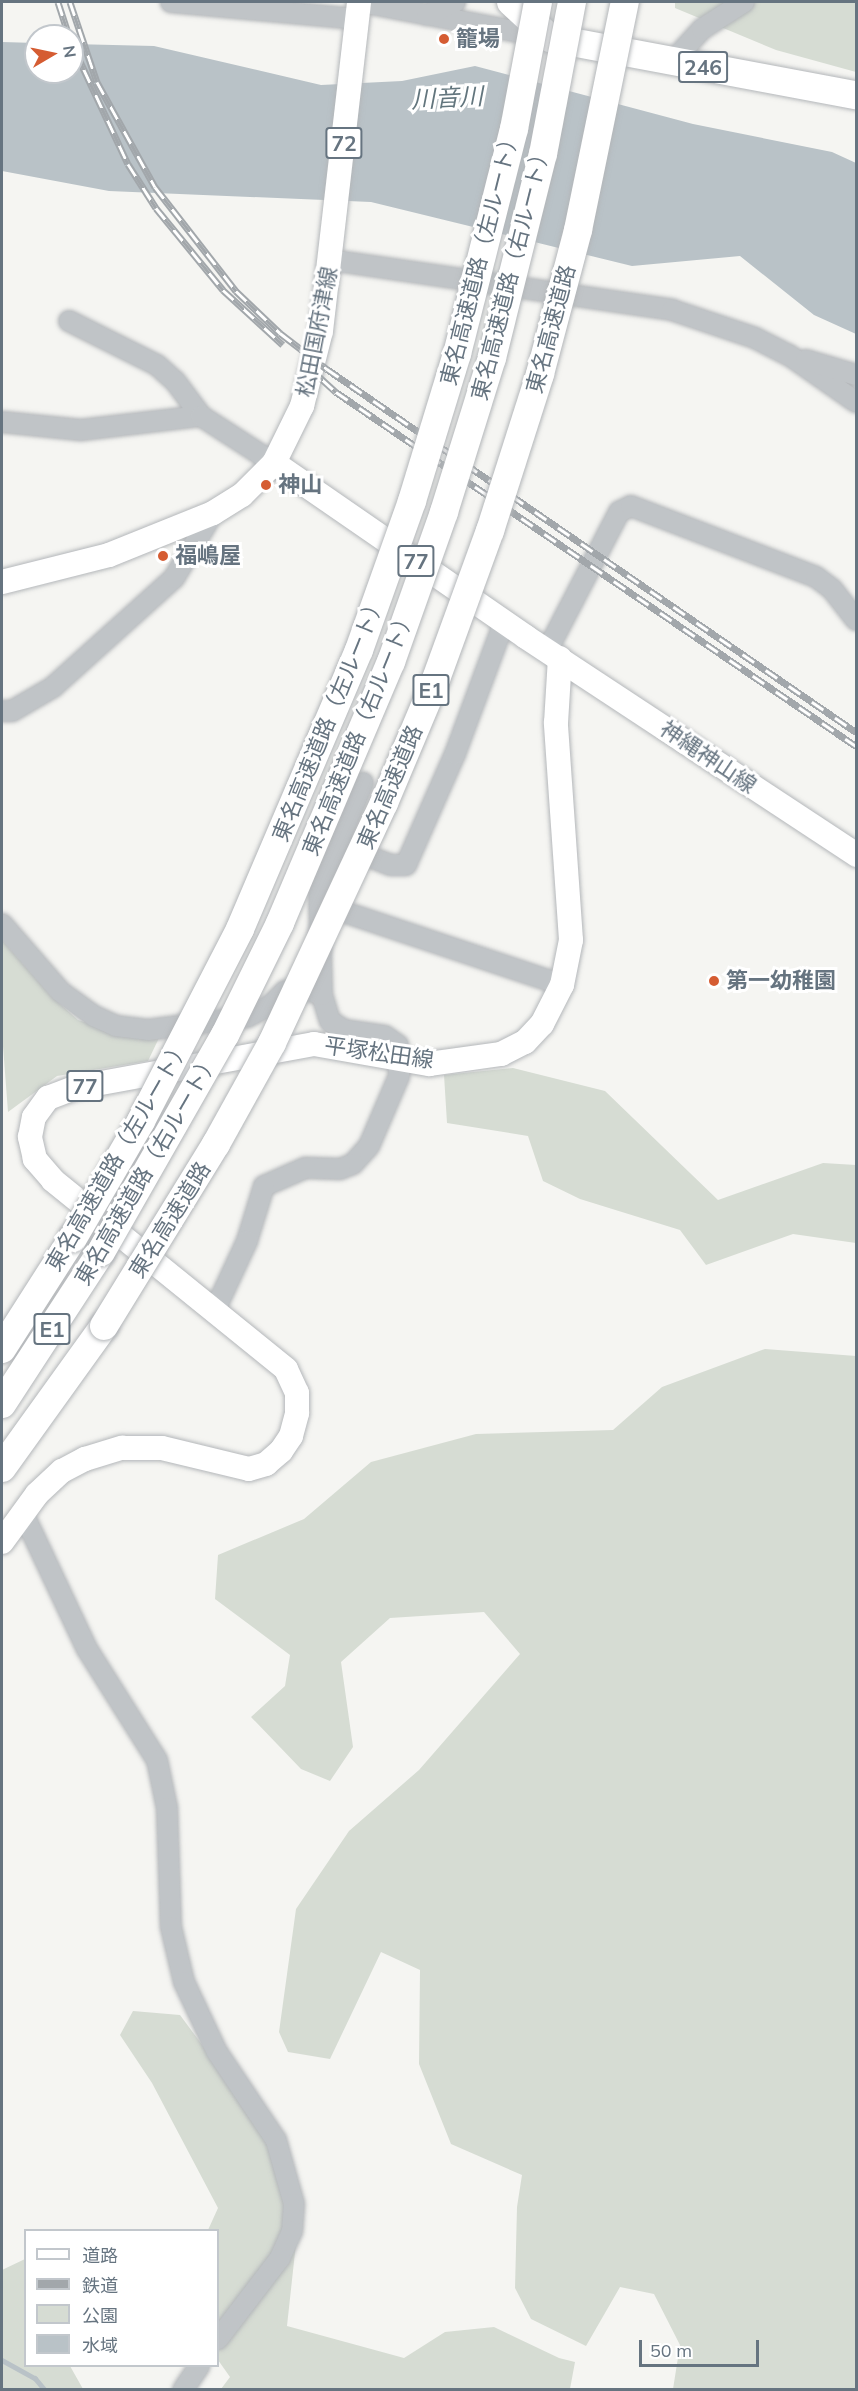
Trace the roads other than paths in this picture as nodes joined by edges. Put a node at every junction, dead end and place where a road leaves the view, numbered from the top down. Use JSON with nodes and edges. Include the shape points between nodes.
{"nodes":[{"id":1,"x":171,"y":2,"type":"edge"},
{"id":2,"x":455,"y":2,"type":"edge"},
{"id":3,"x":492,"y":2,"type":"edge"},
{"id":4,"x":511,"y":2,"type":"edge"},
{"id":5,"x":527,"y":2,"type":"edge"},
{"id":6,"x":538,"y":2,"type":"edge"},
{"id":7,"x":572,"y":2,"type":"edge"},
{"id":8,"x":625,"y":2,"type":"edge"},
{"id":9,"x":744,"y":2,"type":"edge"},
{"id":10,"x":427,"y":15,"type":"junction"},
{"id":11,"x":358,"y":16,"type":"edge"},
{"id":12,"x":550,"y":38,"type":"junction"},
{"id":13,"x":672,"y":62,"type":"junction"},
{"id":14,"x":856,"y":95,"type":"edge"},
{"id":15,"x":332,"y":253,"type":"junction"},
{"id":16,"x":69,"y":321,"type":"dead end"},
{"id":17,"x":789,"y":355,"type":"junction"},
{"id":18,"x":856,"y":375,"type":"edge"},
{"id":19,"x":856,"y":402,"type":"edge"},
{"id":20,"x":201,"y":416,"type":"junction"},
{"id":21,"x":2,"y":422,"type":"edge"},
{"id":22,"x":274,"y":463,"type":"junction"},
{"id":23,"x":213,"y":513,"type":"junction"},
{"id":24,"x":2,"y":582,"type":"edge"},
{"id":25,"x":856,"y":620,"type":"edge"},
{"id":26,"x":504,"y":622,"type":"junction"},
{"id":27,"x":554,"y":655,"type":"junction"},
{"id":28,"x":2,"y":711,"type":"edge"},
{"id":29,"x":363,"y":783,"type":"dead end"},
{"id":30,"x":337,"y":844,"type":"junction"},
{"id":31,"x":856,"y":855,"type":"edge"},
{"id":32,"x":320,"y":904,"type":"junction"},
{"id":33,"x":2,"y":924,"type":"edge"},
{"id":34,"x":562,"y":985,"type":"junction"},
{"id":35,"x":322,"y":995,"type":"junction"},
{"id":36,"x":399,"y":1061,"type":"junction"},
{"id":37,"x":215,"y":1310,"type":"junction"},
{"id":38,"x":24,"y":1315,"type":"junction"},
{"id":39,"x":2,"y":1340,"type":"edge"},
{"id":40,"x":2,"y":1349,"type":"edge"},
{"id":41,"x":59,"y":1390,"type":"junction"},
{"id":42,"x":2,"y":1404,"type":"edge"},
{"id":43,"x":2,"y":1467,"type":"edge"},
{"id":44,"x":2,"y":1485,"type":"edge"},
{"id":45,"x":23,"y":1514,"type":"junction"},
{"id":46,"x":2,"y":1542,"type":"edge"},
{"id":47,"x":219,"y":2338,"type":"edge"},
{"id":48,"x":198,"y":2367,"type":"edge"},
{"id":49,"x":183,"y":2390,"type":"edge"}],
"edges":[{"from":1,"to":11,"type":"street"},
{"from":2,"to":10,"type":"street"},
{"from":3,"to":12,"type":"highway","via":[[509,20]]},
{"from":4,"to":12,"type":"highway"},
{"from":5,"to":12,"type":"highway"},
{"from":6,"to":38,"type":"highway","name":"東名高速道路（左ルート）","number":"E1","bridge":true,"via":[[514,129],[457,354],[412,501],[359,650],[240,929],[141,1121]]},
{"from":7,"to":42,"type":"highway","name":"東名高速道路（右ルート）","number":"E1","bridge":true,"via":[[543,154],[492,358],[444,512],[391,662],[270,943],[186,1106],[101,1252]]},
{"from":8,"to":41,"type":"highway","name":"東名高速道路","number":"E1","bridge":true,"via":[[578,230],[540,374],[490,531],[436,679],[379,814],[272,1042],[216,1144],[104,1326]]},
{"from":9,"to":13,"type":"street","via":[[702,29]]},
{"from":10,"to":11,"type":"street"},
{"from":10,"to":12,"type":"street"},
{"from":11,"to":15,"type":"main road","name":"松田国府津線","number":"72"},
{"from":12,"to":13,"type":"highway","number":"246"},
{"from":13,"to":14,"type":"highway","number":"246"},
{"from":15,"to":17,"type":"street","via":[[672,310],[755,338]]},
{"from":15,"to":22,"type":"main road","name":"松田国府津線","number":"72","via":[[313,370],[302,406]]},
{"from":16,"to":20,"type":"street","via":[[157,365],[175,381]]},
{"from":17,"to":18,"type":"street"},
{"from":17,"to":19,"type":"street"},
{"from":20,"to":21,"type":"street","via":[[81,430]]},
{"from":20,"to":22,"type":"street"},
{"from":22,"to":23,"type":"main road","name":"松田国府津線","number":"72","via":[[242,495]]},
{"from":22,"to":26,"type":"main road","number":"77"},
{"from":23,"to":24,"type":"main road","name":"松田国府津線","number":"72","via":[[109,555]]},
{"from":23,"to":28,"type":"street","via":[[174,578],[45,693],[12,711]]},
{"from":25,"to":27,"type":"street","via":[[832,589],[816,578],[631,506],[614,520]]},
{"from":26,"to":27,"type":"main road","number":"77"},
{"from":26,"to":30,"type":"street","via":[[455,754],[406,866],[391,865]]},
{"from":27,"to":31,"type":"main road","name":"神縄神山線"},
{"from":27,"to":34,"type":"main road","name":"平塚松田線","number":"77","via":[[571,913],[571,940]]},
{"from":29,"to":30,"type":"street"},
{"from":30,"to":32,"type":"street","via":[[319,888]]},
{"from":32,"to":34,"type":"street"},
{"from":32,"to":35,"type":"street"},
{"from":33,"to":35,"type":"street","via":[[61,992],[94,1016],[116,1026],[148,1030],[229,1020],[259,1012],[285,992],[308,990]]},
{"from":34,"to":36,"type":"main road","name":"平塚松田線","number":"77","via":[[542,1024],[525,1042],[501,1054],[429,1064]]},
{"from":35,"to":36,"type":"street","via":[[330,1021],[344,1029],[385,1036],[398,1045]]},
{"from":36,"to":37,"type":"street","via":[[399,1076],[369,1146],[353,1164],[340,1169],[305,1168],[264,1186],[247,1241]]},
{"from":36,"to":37,"type":"main road","name":"平塚松田線","number":"77","via":[[314,1044],[74,1088],[48,1098],[41,1107],[34,1117],[30,1137],[35,1160],[53,1180]]},
{"from":37,"to":45,"type":"main road","name":"平塚松田線","number":"77","via":[[286,1369],[297,1393],[297,1413],[291,1436],[281,1451],[266,1464],[249,1468],[162,1448],[122,1448],[85,1459],[62,1472]]},
{"from":38,"to":39,"type":"highway"},
{"from":38,"to":40,"type":"highway","name":"東名高速道路（左ルート）","number":"E1"},
{"from":41,"to":43,"type":"highway","name":"東名高速道路","number":"E1"},
{"from":41,"to":44,"type":"highway"},
{"from":45,"to":46,"type":"main road","name":"平塚松田線","number":"77"},
{"from":45,"to":47,"type":"street","via":[[87,1649],[157,1760],[167,1808],[171,1927],[184,1982],[217,2052],[276,2140],[294,2204],[292,2231],[280,2258]]},
{"from":48,"to":49,"type":"street"}]}
